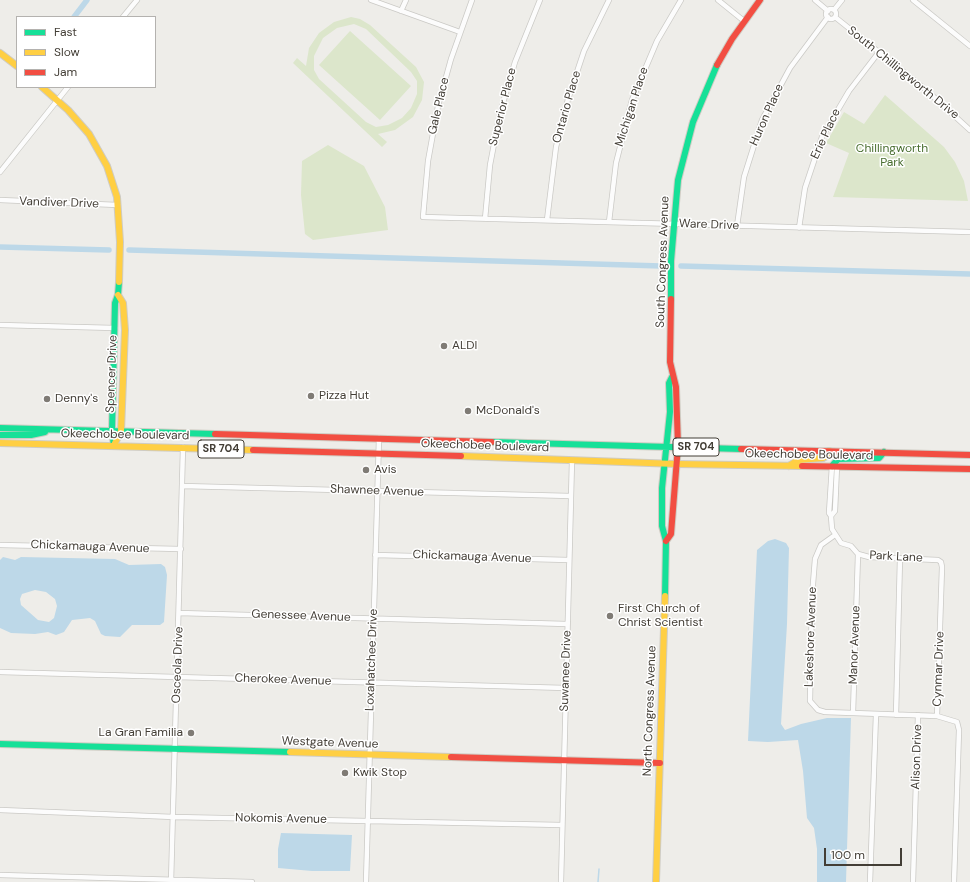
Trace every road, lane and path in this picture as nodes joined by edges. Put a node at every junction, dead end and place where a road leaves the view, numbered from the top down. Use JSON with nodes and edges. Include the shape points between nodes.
{"nodes":[{"id":1,"x":137,"y":0,"type":"edge"},
{"id":2,"x":371,"y":0,"type":"edge"},
{"id":3,"x":406,"y":0,"type":"edge"},
{"id":4,"x":472,"y":0,"type":"edge"},
{"id":5,"x":540,"y":0,"type":"edge"},
{"id":6,"x":609,"y":0,"type":"edge"},
{"id":7,"x":680,"y":0,"type":"edge"},
{"id":8,"x":718,"y":0,"type":"edge"},
{"id":9,"x":760,"y":0,"type":"edge"},
{"id":10,"x":815,"y":0,"type":"edge"},
{"id":11,"x":842,"y":0,"type":"edge"},
{"id":12,"x":913,"y":0,"type":"edge"},
{"id":13,"x":828,"y":10,"type":"junction"},
{"id":14,"x":834,"y":10,"type":"junction"},
{"id":15,"x":401,"y":11,"type":"junction"},
{"id":16,"x":124,"y":16,"type":"edge"},
{"id":17,"x":828,"y":17,"type":"junction"},
{"id":18,"x":835,"y":17,"type":"junction"},
{"id":19,"x":744,"y":21,"type":"junction"},
{"id":20,"x":460,"y":32,"type":"junction"},
{"id":21,"x":970,"y":46,"type":"edge"},
{"id":22,"x":880,"y":52,"type":"junction"},
{"id":23,"x":0,"y":53,"type":"edge"},
{"id":24,"x":16,"y":65,"type":"edge"},
{"id":25,"x":43,"y":88,"type":"edge"},
{"id":26,"x":67,"y":88,"type":"edge"},
{"id":27,"x":57,"y":100,"type":"junction"},
{"id":28,"x":970,"y":130,"type":"edge"},
{"id":29,"x":0,"y":172,"type":"edge"},
{"id":30,"x":0,"y":200,"type":"edge"},
{"id":31,"x":118,"y":205,"type":"junction"},
{"id":32,"x":423,"y":217,"type":"joint"},
{"id":33,"x":485,"y":219,"type":"junction"},
{"id":34,"x":547,"y":220,"type":"junction"},
{"id":35,"x":609,"y":222,"type":"junction"},
{"id":36,"x":673,"y":224,"type":"junction"},
{"id":37,"x":737,"y":226,"type":"junction"},
{"id":38,"x":799,"y":228,"type":"junction"},
{"id":39,"x":970,"y":232,"type":"edge"},
{"id":40,"x":118,"y":295,"type":"junction"},
{"id":41,"x":0,"y":325,"type":"edge"},
{"id":42,"x":115,"y":328,"type":"junction"},
{"id":43,"x":114,"y":360,"type":"junction"},
{"id":44,"x":123,"y":372,"type":"junction"},
{"id":45,"x":672,"y":377,"type":"junction"},
{"id":46,"x":0,"y":428,"type":"edge"},
{"id":47,"x":57,"y":430,"type":"junction"},
{"id":48,"x":112,"y":431,"type":"junction"},
{"id":49,"x":121,"y":431,"type":"junction"},
{"id":50,"x":0,"y":435,"type":"edge"},
{"id":51,"x":380,"y":438,"type":"junction"},
{"id":52,"x":0,"y":443,"type":"edge"},
{"id":53,"x":114,"y":446,"type":"junction"},
{"id":54,"x":678,"y":446,"type":"junction"},
{"id":55,"x":666,"y":447,"type":"junction"},
{"id":56,"x":183,"y":448,"type":"junction"},
{"id":57,"x":829,"y":451,"type":"junction"},
{"id":58,"x":884,"y":452,"type":"junction"},
{"id":59,"x":378,"y":453,"type":"junction"},
{"id":60,"x":970,"y":455,"type":"edge"},
{"id":61,"x":572,"y":460,"type":"junction"},
{"id":62,"x":664,"y":464,"type":"junction"},
{"id":63,"x":676,"y":464,"type":"junction"},
{"id":64,"x":789,"y":466,"type":"junction"},
{"id":65,"x":834,"y":466,"type":"junction"},
{"id":66,"x":970,"y":469,"type":"edge"},
{"id":67,"x":182,"y":486,"type":"junction"},
{"id":68,"x":376,"y":491,"type":"junction"},
{"id":69,"x":571,"y":496,"type":"junction"},
{"id":70,"x":835,"y":535,"type":"junction"},
{"id":71,"x":666,"y":541,"type":"junction"},
{"id":72,"x":0,"y":544,"type":"edge"},
{"id":73,"x":181,"y":549,"type":"junction"},
{"id":74,"x":858,"y":554,"type":"junction"},
{"id":75,"x":375,"y":555,"type":"junction"},
{"id":76,"x":900,"y":558,"type":"junction"},
{"id":77,"x":569,"y":560,"type":"junction"},
{"id":78,"x":941,"y":562,"type":"joint"},
{"id":79,"x":179,"y":613,"type":"junction"},
{"id":80,"x":373,"y":618,"type":"junction"},
{"id":81,"x":568,"y":624,"type":"junction"},
{"id":82,"x":0,"y":672,"type":"edge"},
{"id":83,"x":177,"y":677,"type":"junction"},
{"id":84,"x":372,"y":682,"type":"junction"},
{"id":85,"x":566,"y":688,"type":"junction"},
{"id":86,"x":853,"y":713,"type":"junction"},
{"id":87,"x":876,"y":714,"type":"junction"},
{"id":88,"x":896,"y":714,"type":"junction"},
{"id":89,"x":918,"y":715,"type":"junction"},
{"id":90,"x":937,"y":716,"type":"junction"},
{"id":91,"x":0,"y":744,"type":"edge"},
{"id":92,"x":175,"y":749,"type":"junction"},
{"id":93,"x":370,"y":755,"type":"junction"},
{"id":94,"x":564,"y":760,"type":"junction"},
{"id":95,"x":660,"y":763,"type":"junction"},
{"id":96,"x":0,"y":810,"type":"edge"},
{"id":97,"x":174,"y":817,"type":"junction"},
{"id":98,"x":368,"y":821,"type":"junction"},
{"id":99,"x":562,"y":825,"type":"junction"},
{"id":100,"x":0,"y":876,"type":"edge"},
{"id":101,"x":171,"y":881,"type":"edge"},
{"id":102,"x":252,"y":882,"type":"edge"},
{"id":103,"x":366,"y":882,"type":"edge"},
{"id":104,"x":561,"y":882,"type":"edge"},
{"id":105,"x":656,"y":882,"type":"edge"},
{"id":106,"x":870,"y":882,"type":"edge"},
{"id":107,"x":912,"y":882,"type":"edge"},
{"id":108,"x":954,"y":882,"type":"edge"}],
"edges":[{"from":1,"to":16,"type":"street"},
{"from":2,"to":15,"type":"street"},
{"from":3,"to":15,"type":"street"},
{"from":4,"to":20,"type":"street","name":"Gale Place"},
{"from":5,"to":33,"type":"street","name":"Superior Place","via":[[515,62],[500,113],[490,165]]},
{"from":6,"to":34,"type":"street","name":"Ontario Place","via":[[584,51],[568,99],[556,147]]},
{"from":7,"to":35,"type":"street","name":"Michigan Place","via":[[657,41],[632,100],[616,163]]},
{"from":8,"to":19,"type":"street"},
{"from":9,"to":19,"type":"street","name":"South Congress Avenue"},
{"from":10,"to":13,"type":"street"},
{"from":11,"to":14,"type":"street"},
{"from":12,"to":21,"type":"street"},
{"from":13,"to":14,"type":"street"},
{"from":13,"to":17,"type":"street"},
{"from":14,"to":18,"type":"street"},
{"from":15,"to":20,"type":"street"},
{"from":17,"to":18,"type":"street"},
{"from":17,"to":37,"type":"street","name":"Huron Place","via":[[790,68],[762,120],[744,177]]},
{"from":18,"to":22,"type":"street","name":"South Chillingworth Drive"},
{"from":19,"to":36,"type":"street","name":"South Congress Avenue","via":[[711,77],[693,122],[678,180]]},
{"from":20,"to":32,"type":"street","name":"Gale Place","via":[[443,86],[432,134]]},
{"from":22,"to":28,"type":"street","name":"South Chillingworth Drive"},
{"from":22,"to":38,"type":"street","name":"Erie Place","via":[[849,91],[822,137],[805,188]]},
{"from":23,"to":24,"type":"street"},
{"from":25,"to":27,"type":"street","name":"Spencer Drive"},
{"from":26,"to":27,"type":"street"},
{"from":27,"to":29,"type":"street"},
{"from":27,"to":31,"type":"street","name":"Spencer Drive","via":[[80,121],[95,143],[107,166]]},
{"from":30,"to":31,"type":"street","name":"Vandiver Drive"},
{"from":31,"to":40,"type":"street","name":"Spencer Drive"},
{"from":32,"to":33,"type":"street","name":"Ware Drive"},
{"from":33,"to":34,"type":"street","name":"Ware Drive"},
{"from":34,"to":35,"type":"street","name":"Ware Drive"},
{"from":35,"to":36,"type":"street","name":"Ware Drive"},
{"from":36,"to":37,"type":"street","name":"Ware Drive"},
{"from":36,"to":45,"type":"street","name":"South Congress Avenue","via":[[670,354]]},
{"from":37,"to":38,"type":"street","name":"Ware Drive"},
{"from":38,"to":39,"type":"street","name":"Ware Drive"},
{"from":40,"to":42,"type":"street","name":"Spencer Drive","via":[[115,303]]},
{"from":40,"to":44,"type":"street","name":"Spencer Drive","via":[[123,303],[125,330]]},
{"from":41,"to":42,"type":"street"},
{"from":42,"to":43,"type":"street","name":"Spencer Drive"},
{"from":43,"to":44,"type":"street"},
{"from":43,"to":48,"type":"street","name":"Spencer Drive"},
{"from":44,"to":49,"type":"street","name":"Spencer Drive"},
{"from":45,"to":54,"type":"street","name":"South Congress Avenue","via":[[676,387]]},
{"from":45,"to":55,"type":"street","name":"South Congress Avenue","via":[[669,383],[670,412]]},
{"from":46,"to":47,"type":"street","name":"Okeechobee Boulevard","number":"SR 704"},
{"from":47,"to":48,"type":"street","name":"Okeechobee Boulevard","number":"SR 704"},
{"from":47,"to":50,"type":"street","via":[[31,435]]},
{"from":48,"to":49,"type":"street","name":"Okeechobee Boulevard","number":"SR 704"},
{"from":48,"to":53,"type":"street","name":"Spencer Drive"},
{"from":49,"to":51,"type":"street","name":"Okeechobee Boulevard","number":"SR 704"},
{"from":49,"to":53,"type":"street","name":"Spencer Drive"},
{"from":51,"to":55,"type":"street","name":"Okeechobee Boulevard","number":"SR 704"},
{"from":51,"to":59,"type":"street","name":"Loxahatchee Drive"},
{"from":52,"to":53,"type":"street","name":"Okeechobee Boulevard","number":"SR 704"},
{"from":53,"to":56,"type":"street","name":"Okeechobee Boulevard","number":"SR 704"},
{"from":54,"to":55,"type":"street","name":"Okeechobee Boulevard","number":"SR 704"},
{"from":54,"to":57,"type":"street","name":"Okeechobee Boulevard","number":"SR 704"},
{"from":54,"to":63,"type":"street","name":"North Congress Avenue"},
{"from":55,"to":62,"type":"street","name":"North Congress Avenue"},
{"from":56,"to":59,"type":"street","name":"Okeechobee Boulevard","number":"SR 704"},
{"from":56,"to":67,"type":"street","name":"Osceola Drive"},
{"from":57,"to":58,"type":"street","name":"Okeechobee Boulevard","number":"SR 704"},
{"from":57,"to":64,"type":"street","via":[[823,458],[798,460]]},
{"from":58,"to":60,"type":"street","name":"Okeechobee Boulevard","number":"SR 704"},
{"from":58,"to":65,"type":"street","via":[[879,458],[838,459]]},
{"from":59,"to":61,"type":"street","name":"Okeechobee Boulevard","number":"SR 704"},
{"from":59,"to":68,"type":"street","name":"Loxahatchee Drive"},
{"from":61,"to":62,"type":"street","name":"Okeechobee Boulevard","number":"SR 704"},
{"from":61,"to":69,"type":"street","name":"Suwanee Drive"},
{"from":62,"to":63,"type":"street","name":"Okeechobee Boulevard","number":"SR 704"},
{"from":62,"to":71,"type":"street","name":"North Congress Avenue","via":[[662,526]]},
{"from":63,"to":64,"type":"street","name":"Okeechobee Boulevard","number":"SR 704"},
{"from":63,"to":71,"type":"street","name":"North Congress Avenue","via":[[671,534]]},
{"from":64,"to":65,"type":"street","name":"Okeechobee Boulevard","number":"SR 704"},
{"from":65,"to":66,"type":"street","name":"Okeechobee Boulevard","number":"SR 704"},
{"from":65,"to":70,"type":"street","via":[[829,513]]},
{"from":67,"to":68,"type":"street","name":"Shawnee Avenue"},
{"from":67,"to":73,"type":"street","name":"Osceola Drive"},
{"from":68,"to":69,"type":"street","name":"Shawnee Avenue"},
{"from":68,"to":75,"type":"street","name":"Loxahatchee Drive"},
{"from":69,"to":77,"type":"street","name":"Suwanee Drive"},
{"from":70,"to":74,"type":"street","name":"Park Lane","via":[[841,543],[850,546]]},
{"from":70,"to":86,"type":"street","name":"Lakeshore Avenue","via":[[821,545],[815,559],[810,698],[815,708],[822,712]]},
{"from":71,"to":95,"type":"street","name":"North Congress Avenue"},
{"from":72,"to":73,"type":"street","name":"Chickamauga Avenue"},
{"from":73,"to":79,"type":"street","name":"Osceola Drive"},
{"from":74,"to":76,"type":"street","name":"Park Lane","via":[[873,558]]},
{"from":74,"to":86,"type":"street","name":"Manor Avenue"},
{"from":75,"to":77,"type":"street","name":"Chickamauga Avenue"},
{"from":75,"to":80,"type":"street","name":"Loxahatchee Drive"},
{"from":76,"to":78,"type":"street","name":"Park Lane"},
{"from":76,"to":88,"type":"street"},
{"from":77,"to":81,"type":"street","name":"Suwanee Drive"},
{"from":78,"to":90,"type":"street","name":"Cynmar Drive"},
{"from":79,"to":80,"type":"street","name":"Genessee Avenue"},
{"from":79,"to":83,"type":"street","name":"Osceola Drive"},
{"from":80,"to":81,"type":"street","name":"Genessee Avenue"},
{"from":80,"to":84,"type":"street","name":"Loxahatchee Drive"},
{"from":81,"to":85,"type":"street","name":"Suwanee Drive"},
{"from":82,"to":83,"type":"street","name":"Cherokee Avenue"},
{"from":83,"to":84,"type":"street","name":"Cherokee Avenue"},
{"from":83,"to":92,"type":"street","name":"Osceola Drive"},
{"from":84,"to":85,"type":"street","name":"Cherokee Avenue"},
{"from":84,"to":93,"type":"street","name":"Loxahatchee Drive"},
{"from":85,"to":94,"type":"street","name":"Suwanee Drive"},
{"from":86,"to":87,"type":"street"},
{"from":87,"to":88,"type":"street"},
{"from":87,"to":106,"type":"street"},
{"from":88,"to":89,"type":"street","name":"Alison Drive"},
{"from":89,"to":90,"type":"street"},
{"from":89,"to":107,"type":"street","name":"Alison Drive"},
{"from":90,"to":108,"type":"street","name":"Cynmar Drive","via":[[957,722],[959,730]]},
{"from":91,"to":92,"type":"street","name":"Westgate Avenue"},
{"from":92,"to":93,"type":"street","name":"Westgate Avenue"},
{"from":92,"to":97,"type":"street","name":"Osceola Drive"},
{"from":93,"to":94,"type":"street","name":"Westgate Avenue"},
{"from":93,"to":98,"type":"street","name":"Loxahatchee Drive"},
{"from":94,"to":95,"type":"street","name":"Westgate Avenue"},
{"from":94,"to":99,"type":"street","name":"Suwanee Drive"},
{"from":95,"to":105,"type":"street","name":"North Congress Avenue"},
{"from":96,"to":97,"type":"street","name":"Nokomis Avenue"},
{"from":97,"to":98,"type":"street","name":"Nokomis Avenue"},
{"from":97,"to":101,"type":"street","name":"Osceola Drive"},
{"from":98,"to":99,"type":"street","name":"Nokomis Avenue"},
{"from":98,"to":103,"type":"street","name":"Loxahatchee Drive"},
{"from":99,"to":104,"type":"street","name":"Suwanee Drive"},
{"from":100,"to":101,"type":"street"},
{"from":101,"to":102,"type":"street"}]}
